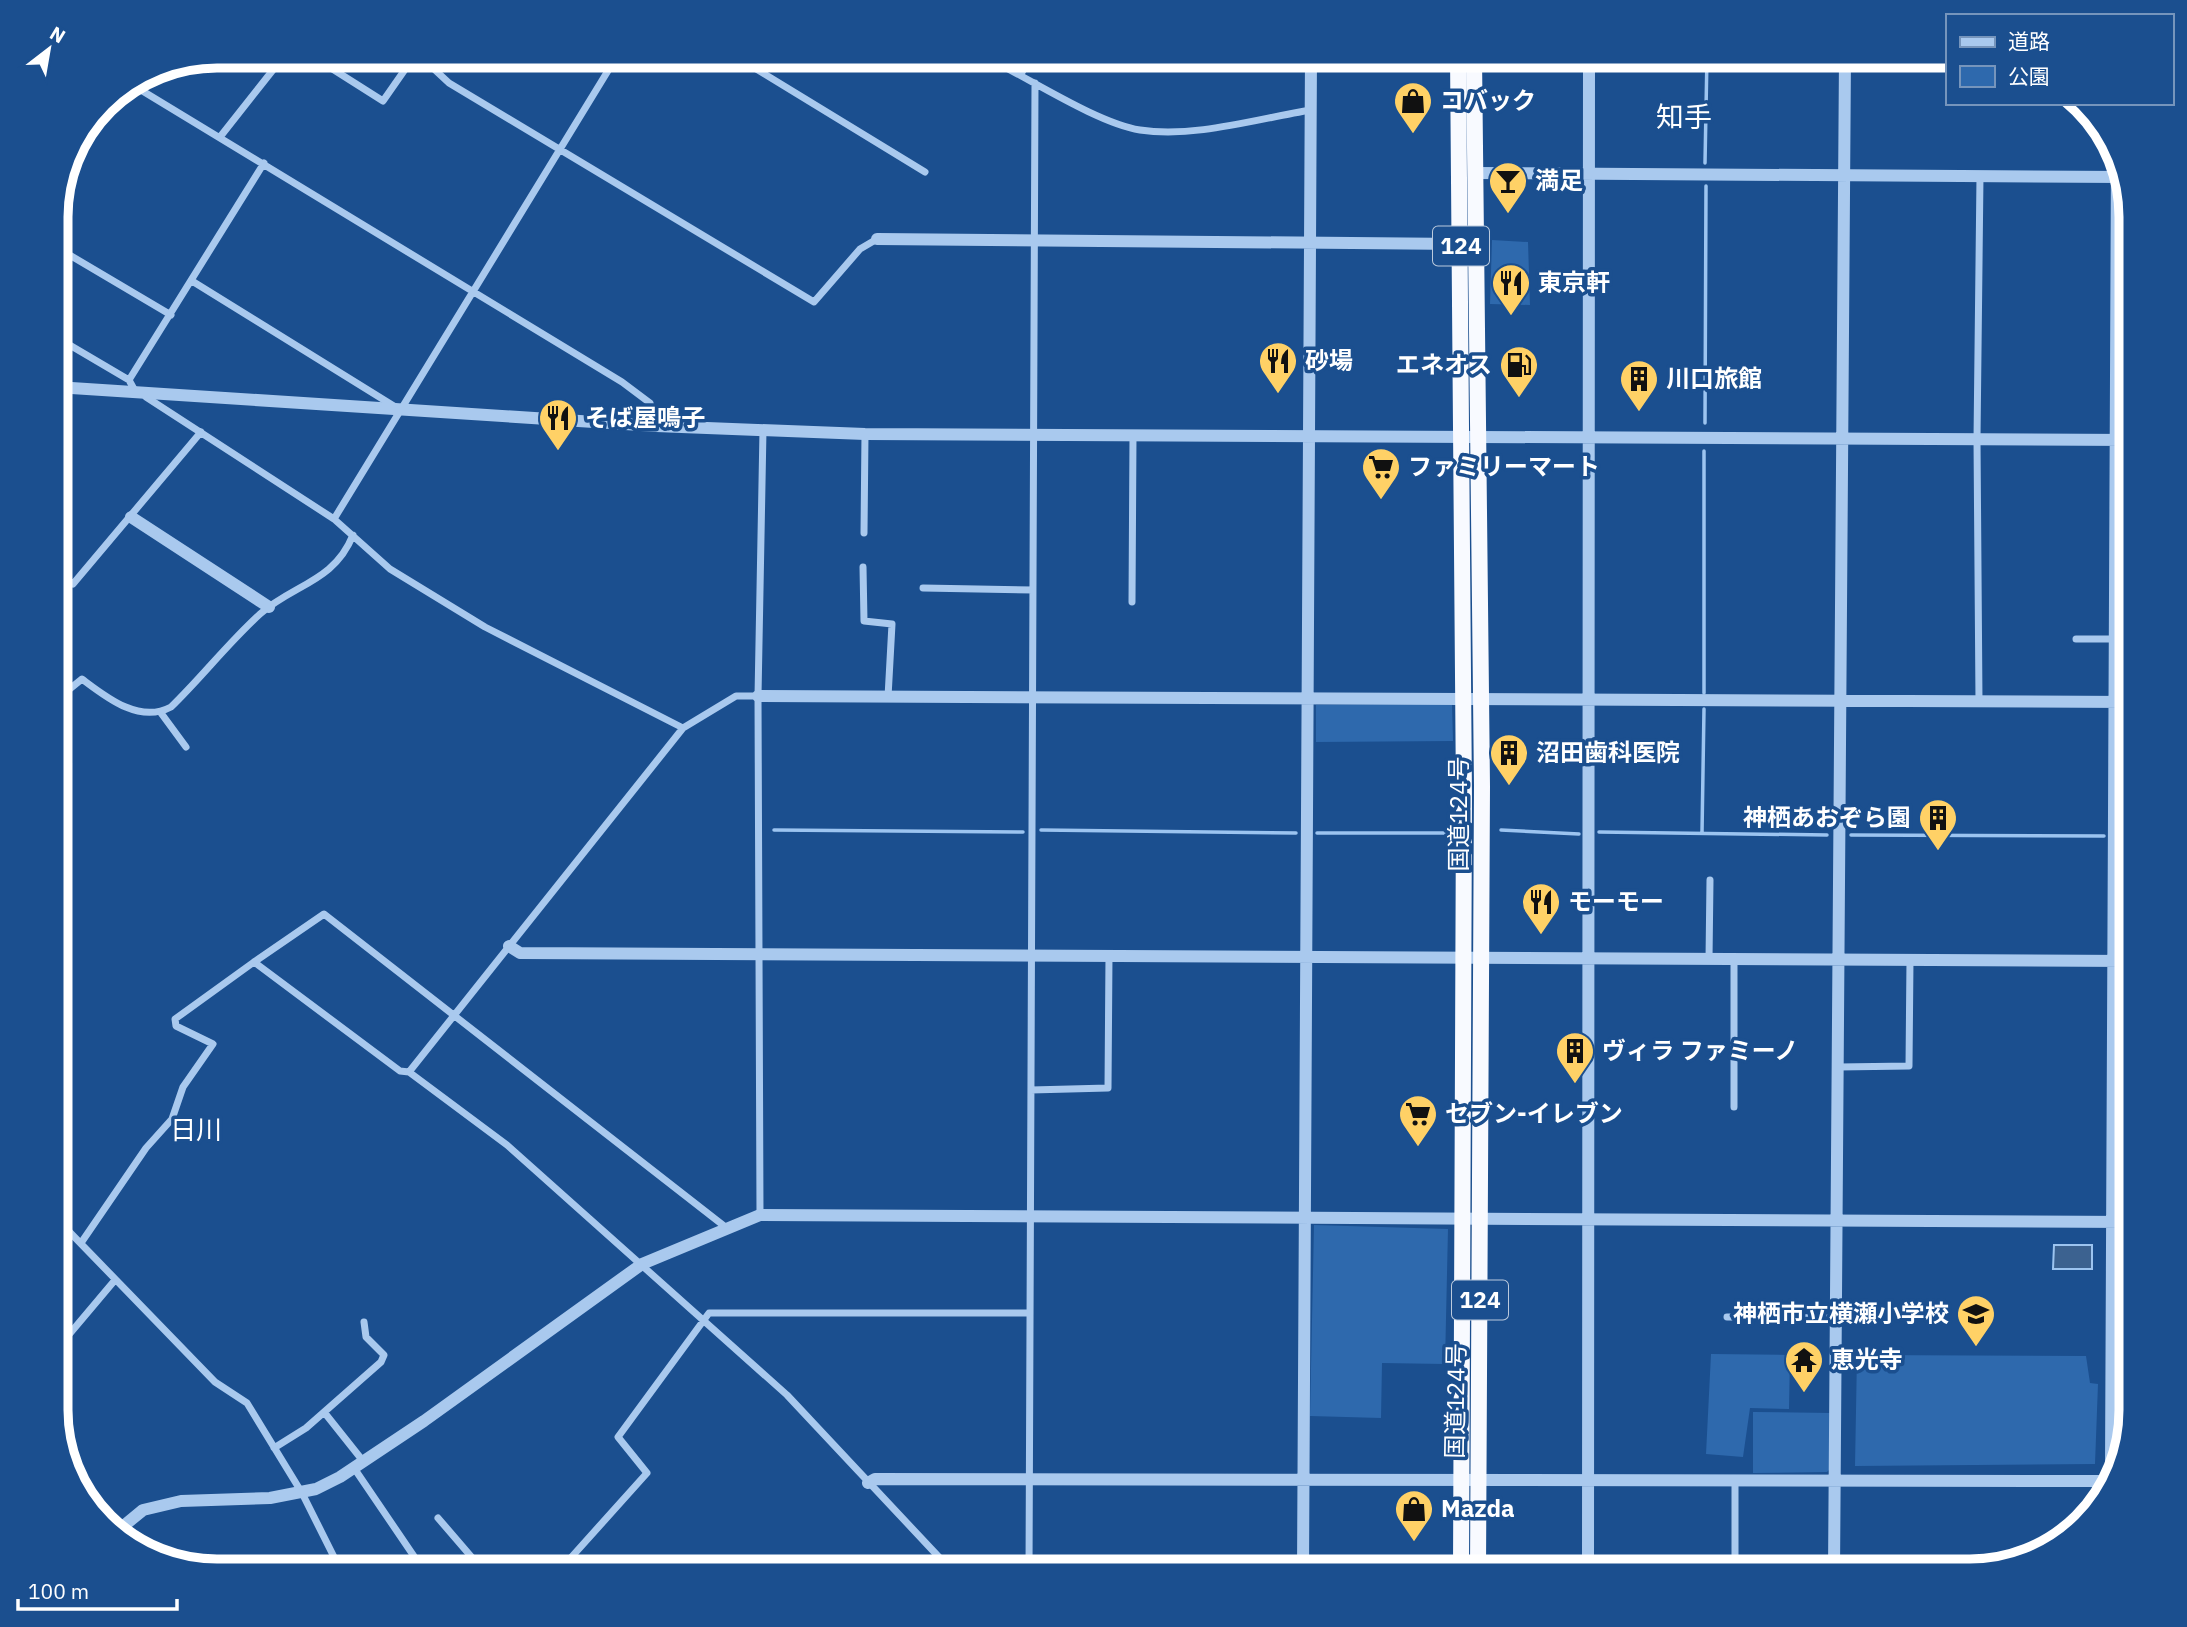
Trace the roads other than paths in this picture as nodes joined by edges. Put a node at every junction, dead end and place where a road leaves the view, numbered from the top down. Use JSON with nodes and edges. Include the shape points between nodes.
{"nodes":[{"id":1,"x":1311,"y":68,"type":"edge"},
{"id":2,"x":1458,"y":68,"type":"edge"},
{"id":3,"x":1474,"y":68,"type":"edge"},
{"id":4,"x":1589,"y":68,"type":"edge"},
{"id":5,"x":1844,"y":68,"type":"edge"},
{"id":6,"x":274,"y":69,"type":"edge"},
{"id":7,"x":332,"y":69,"type":"edge"},
{"id":8,"x":405,"y":69,"type":"edge"},
{"id":9,"x":433,"y":69,"type":"edge"},
{"id":10,"x":609,"y":69,"type":"edge"},
{"id":11,"x":756,"y":69,"type":"edge"},
{"id":12,"x":1009,"y":69,"type":"edge"},
{"id":13,"x":1024,"y":69,"type":"edge"},
{"id":14,"x":1021,"y":74,"type":"junction"},
{"id":15,"x":1035,"y":83,"type":"junction"},
{"id":16,"x":141,"y":89,"type":"edge"},
{"id":17,"x":1311,"y":110,"type":"junction"},
{"id":18,"x":220,"y":137,"type":"junction"},
{"id":19,"x":560,"y":148,"type":"junction"},
{"id":20,"x":264,"y":163,"type":"junction"},
{"id":21,"x":925,"y":172,"type":"dead end"},
{"id":22,"x":1475,"y":173,"type":"junction"},
{"id":23,"x":1589,"y":174,"type":"junction"},
{"id":24,"x":1843,"y":175,"type":"junction"},
{"id":25,"x":1980,"y":175,"type":"junction"},
{"id":26,"x":2113,"y":177,"type":"edge"},
{"id":27,"x":2119,"y":231,"type":"edge"},
{"id":28,"x":877,"y":239,"type":"joint"},
{"id":29,"x":1034,"y":241,"type":"junction"},
{"id":30,"x":1311,"y":242,"type":"junction"},
{"id":31,"x":1461,"y":244,"type":"junction"},
{"id":32,"x":69,"y":255,"type":"edge"},
{"id":33,"x":192,"y":281,"type":"junction"},
{"id":34,"x":473,"y":293,"type":"junction"},
{"id":35,"x":171,"y":315,"type":"junction"},
{"id":36,"x":2117,"y":338,"type":"joint"},
{"id":37,"x":69,"y":345,"type":"edge"},
{"id":38,"x":132,"y":386,"type":"junction"},
{"id":39,"x":69,"y":387,"type":"edge"},
{"id":40,"x":401,"y":410,"type":"junction"},
{"id":41,"x":656,"y":426,"type":"junction"},
{"id":42,"x":763,"y":430,"type":"junction"},
{"id":43,"x":201,"y":432,"type":"junction"},
{"id":44,"x":865,"y":433,"type":"junction"},
{"id":45,"x":1034,"y":435,"type":"junction"},
{"id":46,"x":1133,"y":436,"type":"junction"},
{"id":47,"x":1309,"y":436,"type":"junction"},
{"id":48,"x":1470,"y":436,"type":"junction"},
{"id":49,"x":1589,"y":437,"type":"junction"},
{"id":50,"x":1843,"y":438,"type":"junction"},
{"id":51,"x":1977,"y":439,"type":"junction"},
{"id":52,"x":2116,"y":440,"type":"junction"},
{"id":53,"x":131,"y":517,"type":"junction"},
{"id":54,"x":334,"y":519,"type":"junction"},
{"id":55,"x":864,"y":533,"type":"dead end"},
{"id":56,"x":353,"y":536,"type":"junction"},
{"id":57,"x":863,"y":567,"type":"dead end"},
{"id":58,"x":69,"y":581,"type":"edge"},
{"id":59,"x":923,"y":588,"type":"dead end"},
{"id":60,"x":1033,"y":590,"type":"junction"},
{"id":61,"x":1132,"y":602,"type":"dead end"},
{"id":62,"x":269,"y":607,"type":"junction"},
{"id":63,"x":2076,"y":639,"type":"dead end"},
{"id":64,"x":2116,"y":639,"type":"junction"},
{"id":65,"x":69,"y":690,"type":"edge"},
{"id":66,"x":758,"y":696,"type":"junction"},
{"id":67,"x":887,"y":697,"type":"junction"},
{"id":68,"x":1032,"y":698,"type":"junction"},
{"id":69,"x":1308,"y":698,"type":"junction"},
{"id":70,"x":1588,"y":700,"type":"junction"},
{"id":71,"x":1464,"y":701,"type":"junction"},
{"id":72,"x":1481,"y":701,"type":"junction"},
{"id":73,"x":1841,"y":701,"type":"junction"},
{"id":74,"x":1979,"y":701,"type":"junction"},
{"id":75,"x":2116,"y":702,"type":"junction"},
{"id":76,"x":161,"y":713,"type":"junction"},
{"id":77,"x":682,"y":728,"type":"junction"},
{"id":78,"x":186,"y":747,"type":"dead end"},
{"id":79,"x":1710,"y":880,"type":"dead end"},
{"id":80,"x":509,"y":946,"type":"junction"},
{"id":81,"x":760,"y":955,"type":"junction"},
{"id":82,"x":1032,"y":955,"type":"junction"},
{"id":83,"x":1109,"y":956,"type":"junction"},
{"id":84,"x":1307,"y":957,"type":"junction"},
{"id":85,"x":1464,"y":957,"type":"junction"},
{"id":86,"x":1481,"y":957,"type":"junction"},
{"id":87,"x":1588,"y":958,"type":"junction"},
{"id":88,"x":1709,"y":959,"type":"junction"},
{"id":89,"x":1734,"y":959,"type":"junction"},
{"id":90,"x":1840,"y":960,"type":"junction"},
{"id":91,"x":1910,"y":960,"type":"junction"},
{"id":92,"x":2113,"y":961,"type":"junction"},
{"id":93,"x":2119,"y":961,"type":"edge"},
{"id":94,"x":254,"y":962,"type":"junction"},
{"id":95,"x":454,"y":1017,"type":"junction"},
{"id":96,"x":1839,"y":1067,"type":"junction"},
{"id":97,"x":409,"y":1072,"type":"junction"},
{"id":98,"x":1031,"y":1090,"type":"junction"},
{"id":99,"x":1734,"y":1107,"type":"dead end"},
{"id":100,"x":760,"y":1215,"type":"junction"},
{"id":101,"x":1031,"y":1216,"type":"junction"},
{"id":102,"x":1306,"y":1217,"type":"junction"},
{"id":103,"x":1473,"y":1218,"type":"junction"},
{"id":104,"x":1587,"y":1218,"type":"junction"},
{"id":105,"x":1839,"y":1220,"type":"junction"},
{"id":106,"x":2112,"y":1222,"type":"junction"},
{"id":107,"x":2119,"y":1222,"type":"edge"},
{"id":108,"x":728,"y":1229,"type":"junction"},
{"id":109,"x":69,"y":1231,"type":"edge"},
{"id":110,"x":81,"y":1243,"type":"junction"},
{"id":111,"x":642,"y":1264,"type":"junction"},
{"id":112,"x":115,"y":1280,"type":"junction"},
{"id":113,"x":1030,"y":1313,"type":"junction"},
{"id":114,"x":1727,"y":1317,"type":"dead end"},
{"id":115,"x":1838,"y":1318,"type":"junction"},
{"id":116,"x":706,"y":1320,"type":"junction"},
{"id":117,"x":364,"y":1322,"type":"dead end"},
{"id":118,"x":69,"y":1335,"type":"edge"},
{"id":119,"x":324,"y":1412,"type":"junction"},
{"id":120,"x":274,"y":1448,"type":"junction"},
{"id":121,"x":2111,"y":1458,"type":"edge"},
{"id":122,"x":359,"y":1465,"type":"junction"},
{"id":123,"x":1470,"y":1479,"type":"junction"},
{"id":124,"x":1589,"y":1479,"type":"junction"},
{"id":125,"x":1735,"y":1479,"type":"junction"},
{"id":126,"x":1030,"y":1480,"type":"junction"},
{"id":127,"x":1304,"y":1480,"type":"junction"},
{"id":128,"x":1836,"y":1480,"type":"junction"},
{"id":129,"x":2100,"y":1481,"type":"edge"},
{"id":130,"x":868,"y":1483,"type":"junction"},
{"id":131,"x":302,"y":1493,"type":"junction"},
{"id":132,"x":438,"y":1518,"type":"dead end"},
{"id":133,"x":124,"y":1526,"type":"edge"},
{"id":134,"x":335,"y":1559,"type":"edge"},
{"id":135,"x":418,"y":1559,"type":"edge"},
{"id":136,"x":469,"y":1559,"type":"edge"},
{"id":137,"x":570,"y":1559,"type":"edge"},
{"id":138,"x":942,"y":1559,"type":"edge"},
{"id":139,"x":1029,"y":1559,"type":"edge"},
{"id":140,"x":1303,"y":1559,"type":"edge"},
{"id":141,"x":1462,"y":1559,"type":"edge"},
{"id":142,"x":1477,"y":1559,"type":"edge"},
{"id":143,"x":1588,"y":1559,"type":"edge"},
{"id":144,"x":1735,"y":1559,"type":"edge"},
{"id":145,"x":1833,"y":1559,"type":"edge"}],
"edges":[{"from":1,"to":17,"type":"street"},
{"from":2,"to":31,"type":"highway","name":"国道124号","number":"124"},
{"from":3,"to":22,"type":"highway","name":"国道124号","number":"124"},
{"from":4,"to":23,"type":"street"},
{"from":5,"to":24,"type":"street"},
{"from":6,"to":18,"type":"street"},
{"from":7,"to":8,"type":"street","via":[[383,101]]},
{"from":9,"to":19,"type":"street","via":[[449,83]]},
{"from":10,"to":19,"type":"street"},
{"from":11,"to":21,"type":"street"},
{"from":12,"to":14,"type":"street"},
{"from":13,"to":14,"type":"street"},
{"from":14,"to":15,"type":"street"},
{"from":15,"to":17,"type":"street","via":[[1137,129],[1177,133]]},
{"from":15,"to":29,"type":"street"},
{"from":16,"to":18,"type":"street"},
{"from":17,"to":30,"type":"street"},
{"from":18,"to":20,"type":"street"},
{"from":19,"to":28,"type":"street","via":[[814,302],[860,249]]},
{"from":19,"to":34,"type":"street"},
{"from":20,"to":33,"type":"street"},
{"from":20,"to":34,"type":"street"},
{"from":22,"to":23,"type":"street"},
{"from":22,"to":48,"type":"highway","name":"国道124号","number":"124"},
{"from":23,"to":24,"type":"street"},
{"from":23,"to":49,"type":"street"},
{"from":24,"to":25,"type":"street"},
{"from":24,"to":50,"type":"street"},
{"from":25,"to":26,"type":"street"},
{"from":25,"to":51,"type":"street"},
{"from":27,"to":36,"type":"street"},
{"from":28,"to":29,"type":"street"},
{"from":29,"to":30,"type":"street"},
{"from":29,"to":45,"type":"street"},
{"from":30,"to":31,"type":"street"},
{"from":30,"to":47,"type":"street"},
{"from":31,"to":48,"type":"highway","name":"国道124号","number":"124"},
{"from":32,"to":35,"type":"street"},
{"from":33,"to":35,"type":"street"},
{"from":33,"to":40,"type":"street"},
{"from":34,"to":40,"type":"street"},
{"from":34,"to":41,"type":"street","via":[[622,382],[650,403]]},
{"from":35,"to":38,"type":"street"},
{"from":36,"to":52,"type":"street"},
{"from":37,"to":38,"type":"street"},
{"from":38,"to":39,"type":"street"},
{"from":38,"to":40,"type":"street"},
{"from":38,"to":43,"type":"street"},
{"from":40,"to":41,"type":"street"},
{"from":40,"to":54,"type":"street"},
{"from":41,"to":42,"type":"street"},
{"from":42,"to":44,"type":"street"},
{"from":42,"to":66,"type":"street"},
{"from":43,"to":53,"type":"street"},
{"from":43,"to":54,"type":"street"},
{"from":44,"to":45,"type":"street"},
{"from":44,"to":55,"type":"street"},
{"from":45,"to":46,"type":"street"},
{"from":45,"to":60,"type":"street"},
{"from":46,"to":47,"type":"street"},
{"from":46,"to":61,"type":"street"},
{"from":47,"to":48,"type":"street"},
{"from":47,"to":69,"type":"street"},
{"from":48,"to":49,"type":"street"},
{"from":48,"to":71,"type":"highway","name":"国道124号","number":"124"},
{"from":48,"to":72,"type":"highway","name":"国道124号","number":"124"},
{"from":49,"to":50,"type":"street"},
{"from":49,"to":70,"type":"street"},
{"from":50,"to":51,"type":"street"},
{"from":50,"to":73,"type":"street"},
{"from":51,"to":52,"type":"street"},
{"from":51,"to":74,"type":"street"},
{"from":52,"to":64,"type":"street"},
{"from":53,"to":58,"type":"street","via":[[73,584]]},
{"from":53,"to":62,"type":"street"},
{"from":54,"to":56,"type":"street"},
{"from":56,"to":62,"type":"street","via":[[345,555],[322,575]]},
{"from":56,"to":77,"type":"street","via":[[390,569],[485,627]]},
{"from":57,"to":67,"type":"street","via":[[864,621],[892,624]]},
{"from":59,"to":60,"type":"street"},
{"from":60,"to":68,"type":"street"},
{"from":62,"to":76,"type":"street"},
{"from":63,"to":64,"type":"street"},
{"from":64,"to":75,"type":"street"},
{"from":65,"to":76,"type":"street","via":[[82,679],[128,709]]},
{"from":66,"to":67,"type":"street"},
{"from":66,"to":77,"type":"street","via":[[736,696]]},
{"from":66,"to":81,"type":"street"},
{"from":67,"to":68,"type":"street"},
{"from":68,"to":69,"type":"street"},
{"from":68,"to":82,"type":"street"},
{"from":69,"to":71,"type":"street"},
{"from":69,"to":84,"type":"street"},
{"from":70,"to":72,"type":"street"},
{"from":70,"to":73,"type":"street"},
{"from":70,"to":87,"type":"street"},
{"from":71,"to":72,"type":"street"},
{"from":71,"to":85,"type":"highway","name":"国道124号","number":"124"},
{"from":72,"to":86,"type":"highway","name":"国道124号","number":"124"},
{"from":73,"to":74,"type":"street"},
{"from":73,"to":90,"type":"street"},
{"from":74,"to":75,"type":"street"},
{"from":75,"to":92,"type":"street"},
{"from":76,"to":78,"type":"street"},
{"from":77,"to":80,"type":"street"},
{"from":79,"to":88,"type":"street"},
{"from":80,"to":81,"type":"street","via":[[520,953]]},
{"from":80,"to":95,"type":"street"},
{"from":81,"to":82,"type":"street"},
{"from":81,"to":100,"type":"street"},
{"from":82,"to":83,"type":"street"},
{"from":82,"to":98,"type":"street"},
{"from":83,"to":84,"type":"street"},
{"from":83,"to":98,"type":"street","via":[[1108,1088]]},
{"from":84,"to":85,"type":"street"},
{"from":84,"to":102,"type":"street"},
{"from":85,"to":86,"type":"street"},
{"from":85,"to":103,"type":"highway","name":"国道124号","number":"124"},
{"from":86,"to":87,"type":"street"},
{"from":86,"to":103,"type":"highway","name":"国道124号","number":"124"},
{"from":87,"to":88,"type":"street"},
{"from":87,"to":104,"type":"street"},
{"from":88,"to":89,"type":"street"},
{"from":89,"to":90,"type":"street"},
{"from":89,"to":99,"type":"street"},
{"from":90,"to":91,"type":"street"},
{"from":90,"to":96,"type":"street"},
{"from":91,"to":92,"type":"street"},
{"from":91,"to":96,"type":"street","via":[[1909,1066]]},
{"from":92,"to":93,"type":"street"},
{"from":92,"to":106,"type":"street"},
{"from":94,"to":95,"type":"street","via":[[324,914]]},
{"from":94,"to":97,"type":"street","via":[[400,1071]]},
{"from":94,"to":110,"type":"street","via":[[175,1020],[176,1026],[212,1044],[183,1087],[172,1119]]},
{"from":95,"to":97,"type":"street"},
{"from":95,"to":108,"type":"street"},
{"from":96,"to":105,"type":"street"},
{"from":97,"to":111,"type":"street","via":[[507,1145]]},
{"from":98,"to":101,"type":"street"},
{"from":100,"to":101,"type":"street"},
{"from":100,"to":108,"type":"street"},
{"from":101,"to":102,"type":"street"},
{"from":101,"to":113,"type":"street"},
{"from":102,"to":103,"type":"street"},
{"from":102,"to":127,"type":"street"},
{"from":103,"to":104,"type":"street"},
{"from":103,"to":123,"type":"highway","name":"国道124号","number":"124"},
{"from":104,"to":105,"type":"street"},
{"from":104,"to":124,"type":"street"},
{"from":105,"to":106,"type":"street"},
{"from":105,"to":115,"type":"street"},
{"from":106,"to":107,"type":"street"},
{"from":106,"to":121,"type":"street"},
{"from":108,"to":111,"type":"street"},
{"from":109,"to":110,"type":"street"},
{"from":110,"to":112,"type":"street"},
{"from":111,"to":116,"type":"street"},
{"from":111,"to":122,"type":"street"},
{"from":112,"to":118,"type":"street"},
{"from":112,"to":120,"type":"street","via":[[215,1382],[247,1403]]},
{"from":113,"to":116,"type":"street","via":[[709,1313]]},
{"from":113,"to":126,"type":"street"},
{"from":114,"to":115,"type":"street"},
{"from":115,"to":128,"type":"street"},
{"from":116,"to":130,"type":"street","via":[[787,1395]]},
{"from":116,"to":137,"type":"street","via":[[618,1437],[647,1473]]},
{"from":117,"to":119,"type":"street","via":[[366,1338],[384,1355],[382,1362]]},
{"from":119,"to":120,"type":"street"},
{"from":119,"to":122,"type":"street"},
{"from":120,"to":131,"type":"street"},
{"from":122,"to":131,"type":"street"},
{"from":122,"to":135,"type":"street"},
{"from":123,"to":124,"type":"street"},
{"from":123,"to":127,"type":"street"},
{"from":123,"to":141,"type":"highway","name":"国道124号","number":"124"},
{"from":123,"to":142,"type":"highway","name":"国道124号","number":"124"},
{"from":124,"to":125,"type":"street"},
{"from":124,"to":143,"type":"street"},
{"from":125,"to":128,"type":"street"},
{"from":125,"to":144,"type":"street"},
{"from":126,"to":127,"type":"street"},
{"from":126,"to":130,"type":"street","via":[[875,1479]]},
{"from":126,"to":139,"type":"street"},
{"from":127,"to":140,"type":"street"},
{"from":128,"to":129,"type":"street"},
{"from":128,"to":145,"type":"street"},
{"from":130,"to":138,"type":"street"},
{"from":131,"to":133,"type":"street","via":[[181,1501],[143,1510]]},
{"from":131,"to":134,"type":"street"},
{"from":132,"to":136,"type":"street"}]}
